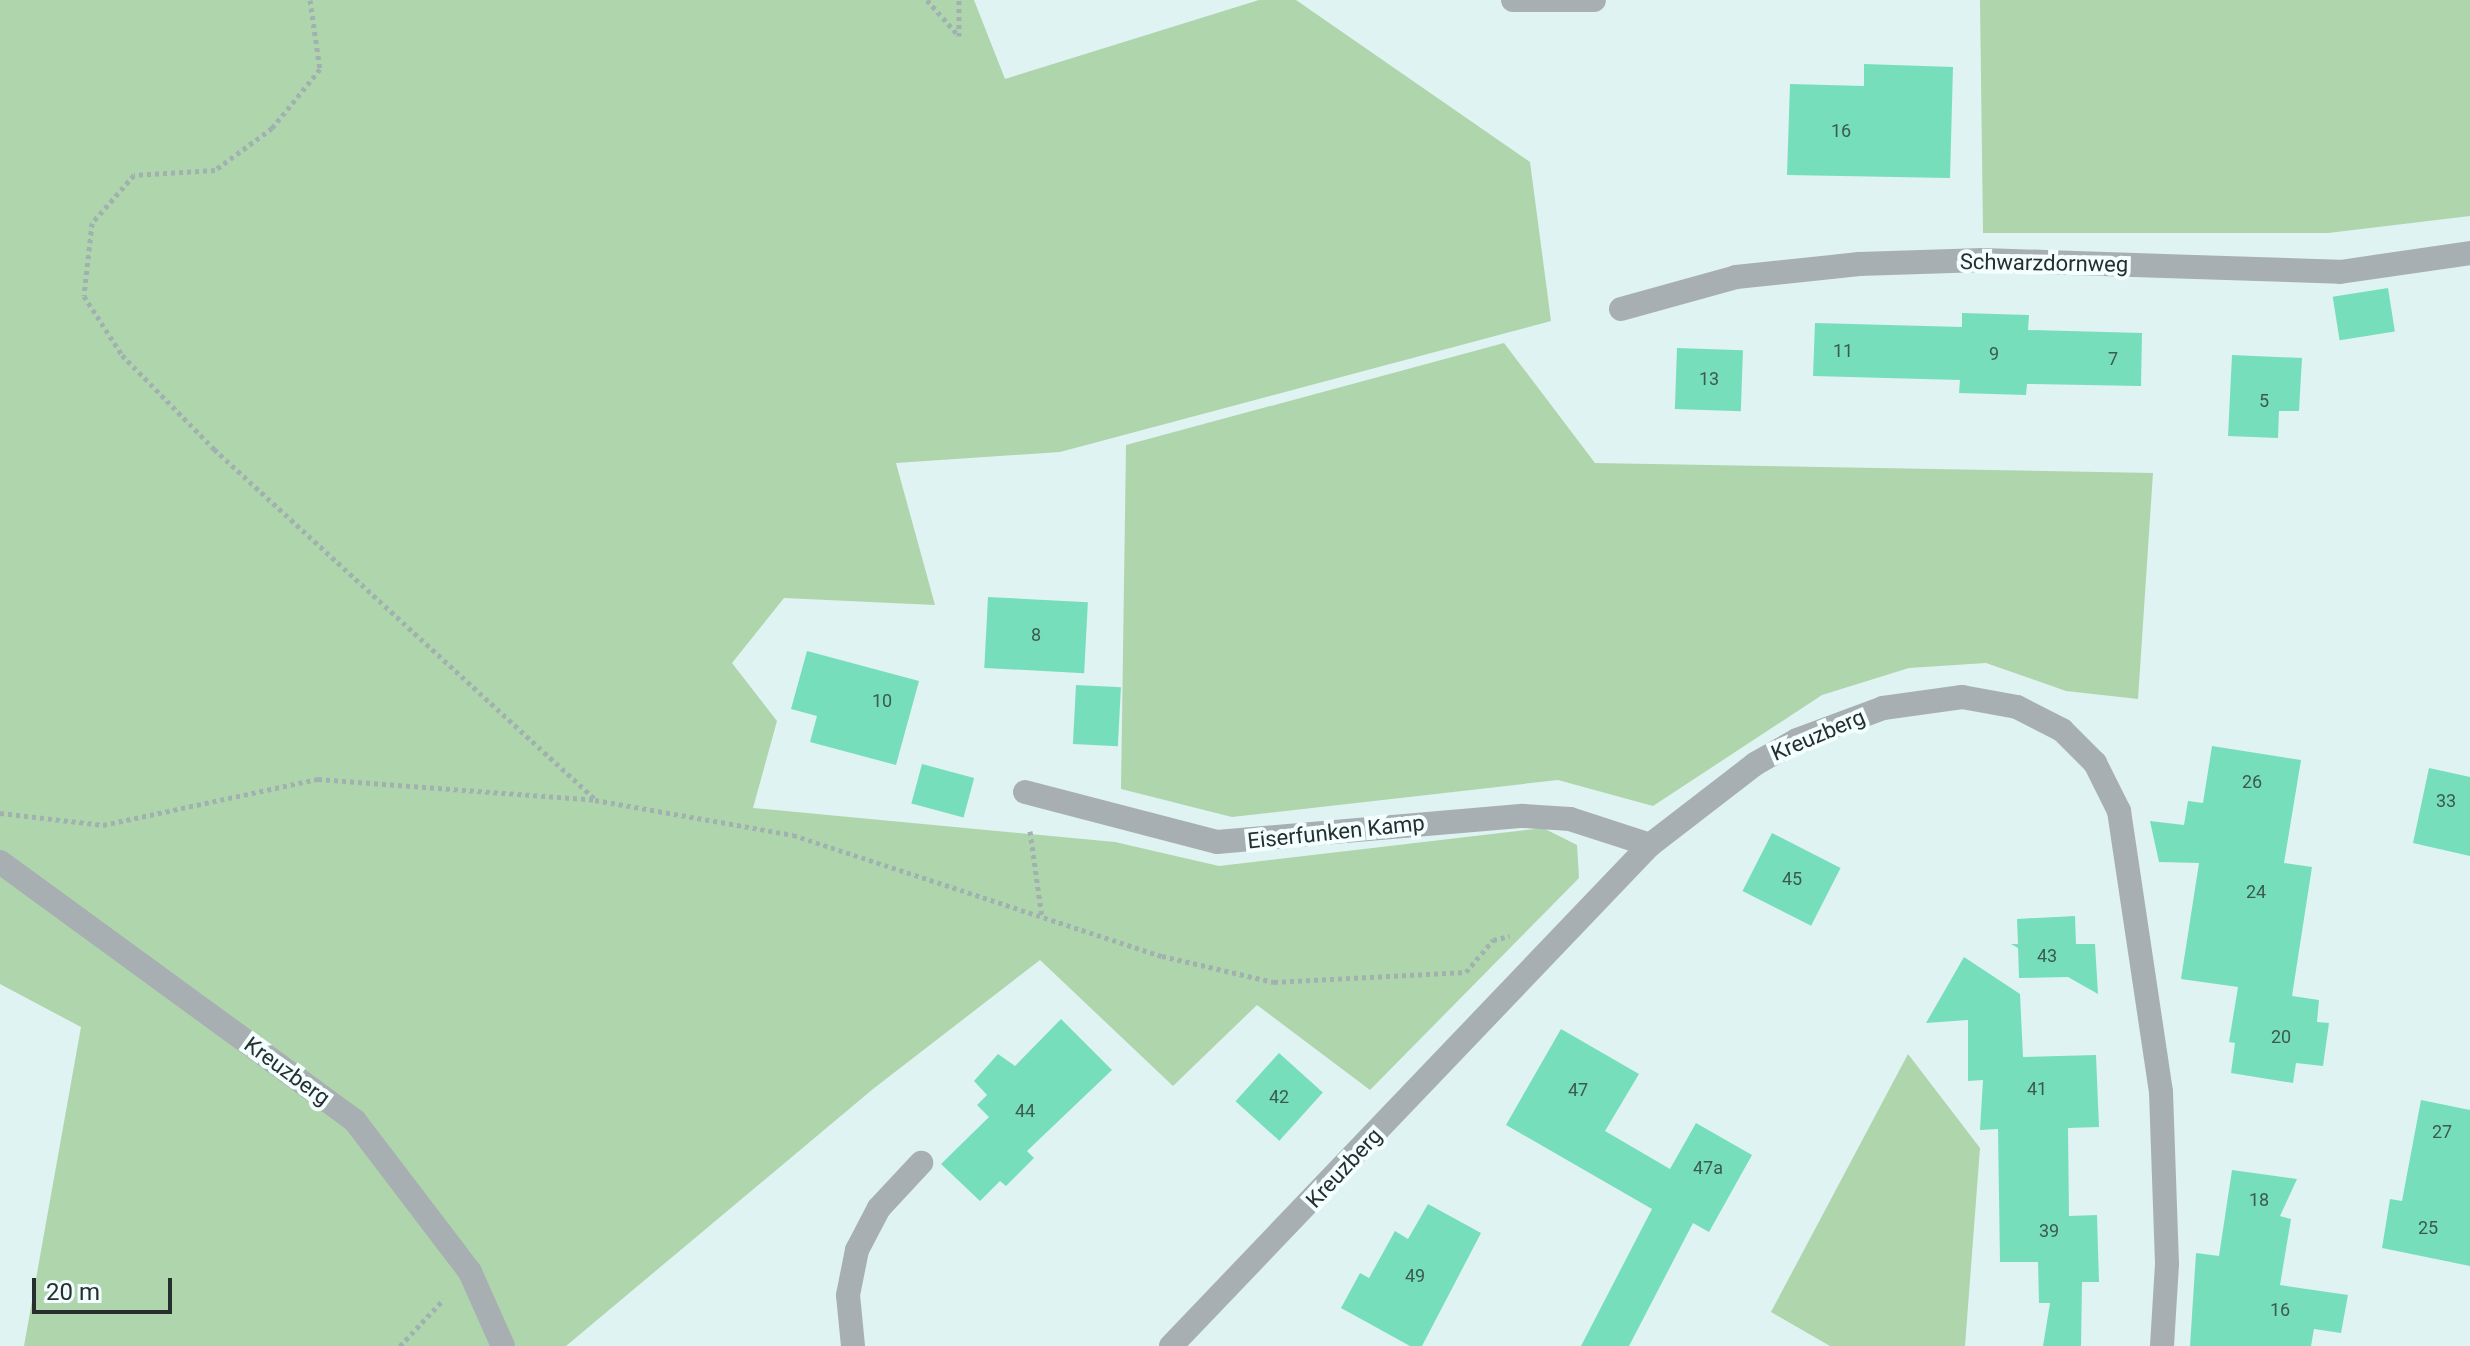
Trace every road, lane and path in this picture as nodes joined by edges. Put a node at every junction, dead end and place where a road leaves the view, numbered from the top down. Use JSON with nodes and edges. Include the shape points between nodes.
{"nodes":[{"id":1,"x":310,"y":0,"type":"edge"},
{"id":2,"x":927,"y":0,"type":"edge"},
{"id":3,"x":959,"y":0,"type":"edge"},
{"id":4,"x":1513,"y":0,"type":"edge"},
{"id":5,"x":1594,"y":0,"type":"edge"},
{"id":6,"x":2470,"y":253,"type":"edge"},
{"id":7,"x":1621,"y":309,"type":"dead end"},
{"id":8,"x":1025,"y":792,"type":"joint"},
{"id":9,"x":595,"y":800,"type":"junction"},
{"id":10,"x":0,"y":813,"type":"edge"},
{"id":11,"x":1650,"y":845,"type":"junction"},
{"id":12,"x":0,"y":862,"type":"edge"},
{"id":13,"x":1042,"y":917,"type":"junction"},
{"id":14,"x":1574,"y":920,"type":"junction"},
{"id":15,"x":921,"y":1163,"type":"dead end"},
{"id":16,"x":470,"y":1272,"type":"junction"},
{"id":17,"x":400,"y":1346,"type":"edge"},
{"id":18,"x":503,"y":1346,"type":"edge"},
{"id":19,"x":853,"y":1346,"type":"edge"},
{"id":20,"x":1171,"y":1346,"type":"edge"},
{"id":21,"x":2162,"y":1346,"type":"edge"}],
"edges":[{"from":1,"to":9,"type":"path","via":[[320,69],[272,128],[215,170],[134,175],[92,223],[84,296],[122,355],[214,449]]},
{"from":2,"to":3,"type":"path","via":[[959,36]]},
{"from":4,"to":5,"type":"street"},
{"from":6,"to":7,"type":"street","name":"Schwarzdornweg","via":[[2340,272],[1983,260],[1859,264],[1736,277]]},
{"from":8,"to":11,"type":"street","name":"Eiserfunken Kamp","via":[[1217,842],[1523,816],[1570,819]]},
{"from":8,"to":13,"type":"path"},
{"from":9,"to":10,"type":"path","via":[[318,779],[103,825]]},
{"from":9,"to":13,"type":"path","via":[[793,835]]},
{"from":11,"to":14,"type":"street","name":"Kreuzberg"},
{"from":11,"to":21,"type":"street","name":"Kreuzberg","via":[[1755,764],[1797,740],[1883,708],[1962,697],[1989,701],[2044,719],[2082,748],[2119,811],[2148,991],[2166,1184]]},
{"from":12,"to":16,"type":"street","name":"Kreuzberg","via":[[355,1121]]},
{"from":13,"to":14,"type":"path","via":[[1162,956],[1274,982],[1466,972],[1493,940]]},
{"from":14,"to":20,"type":"street","name":"Kreuzberg"},
{"from":15,"to":19,"type":"street","via":[[879,1208],[857,1250],[848,1295]]},
{"from":16,"to":17,"type":"path"},
{"from":16,"to":18,"type":"street","name":"Kreuzberg"}]}
